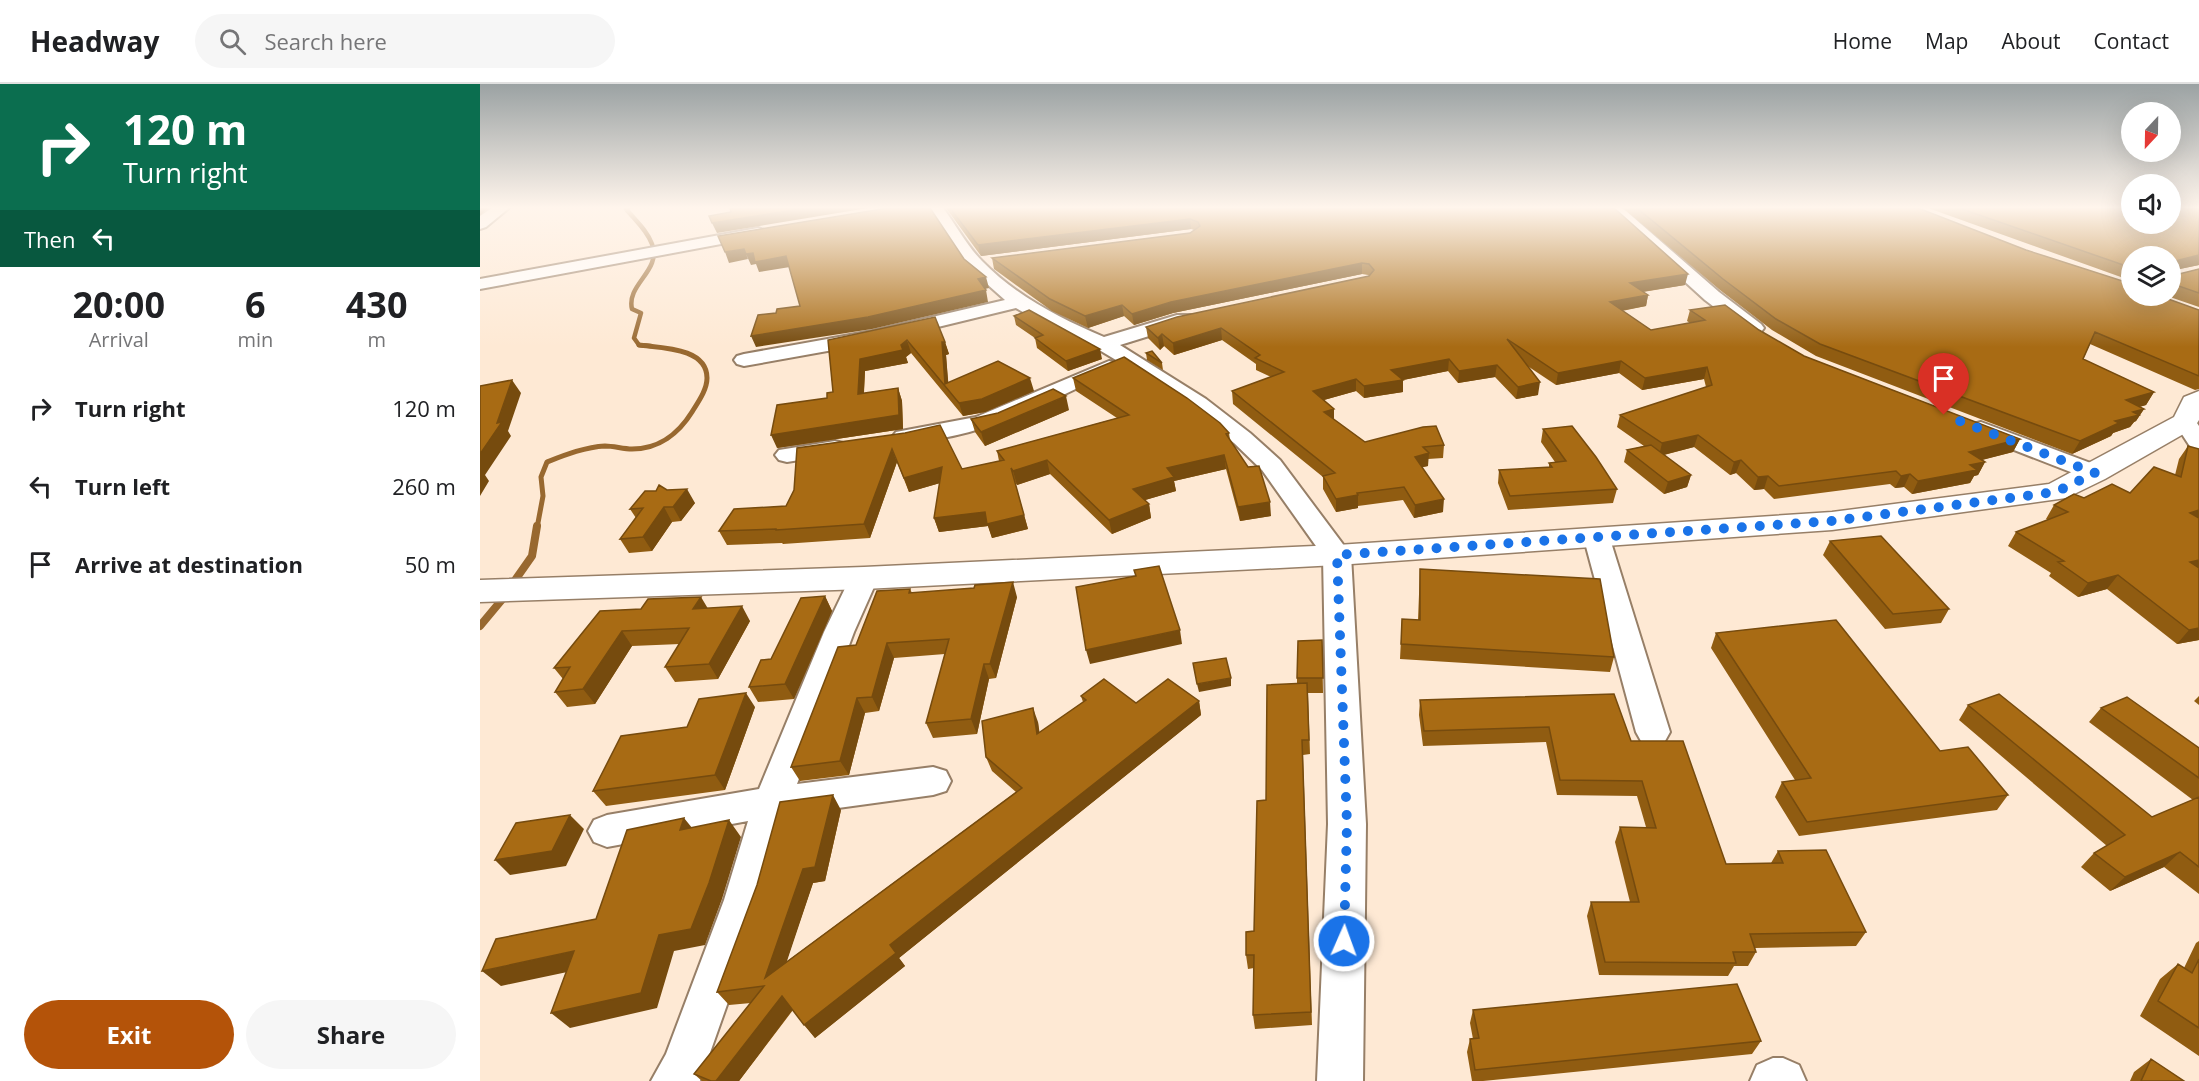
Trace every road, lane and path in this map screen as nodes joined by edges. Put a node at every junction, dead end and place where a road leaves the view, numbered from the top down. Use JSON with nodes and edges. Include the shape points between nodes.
{"nodes":[{"id":1,"x":634,"y":255,"type":"edge"},
{"id":2,"x":968,"y":255,"type":"edge"},
{"id":3,"x":1667,"y":255,"type":"edge"},
{"id":4,"x":997,"y":261,"type":"edge"},
{"id":5,"x":975,"y":264,"type":"junction"},
{"id":6,"x":480,"y":284,"type":"edge"},
{"id":7,"x":1019,"y":302,"type":"junction"},
{"id":8,"x":1200,"y":315,"type":"edge"},
{"id":9,"x":1773,"y":341,"type":"edge"},
{"id":10,"x":1103,"y":344,"type":"junction"},
{"id":11,"x":1127,"y":359,"type":"junction"},
{"id":12,"x":744,"y":360,"type":"dead end"},
{"id":13,"x":2194,"y":422,"type":"edge"},
{"id":14,"x":1966,"y":423,"type":"edge"},
{"id":15,"x":887,"y":440,"type":"edge"},
{"id":16,"x":854,"y":445,"type":"edge"},
{"id":17,"x":787,"y":455,"type":"dead end"},
{"id":18,"x":2095,"y":473,"type":"junction"},
{"id":19,"x":1597,"y":539,"type":"junction"},
{"id":20,"x":1337,"y":555,"type":"junction"},
{"id":21,"x":864,"y":578,"type":"junction"},
{"id":22,"x":480,"y":591,"type":"edge"},
{"id":23,"x":1653,"y":732,"type":"dead end"},
{"id":24,"x":933,"y":781,"type":"dead end"},
{"id":25,"x":772,"y":802,"type":"junction"},
{"id":26,"x":607,"y":831,"type":"dead end"},
{"id":27,"x":674,"y":1081,"type":"edge"},
{"id":28,"x":1340,"y":1081,"type":"edge"},
{"id":29,"x":1773,"y":1081,"type":"edge"},
{"id":30,"x":1783,"y":1081,"type":"edge"}],
"edges":[{"from":1,"to":6,"type":"street"},
{"from":2,"to":5,"type":"street"},
{"from":3,"to":9,"type":"street","via":[[1713,296]]},
{"from":4,"to":5,"type":"street"},
{"from":5,"to":7,"type":"street"},
{"from":7,"to":10,"type":"street"},
{"from":7,"to":12,"type":"street","via":[[872,338]]},
{"from":8,"to":10,"type":"street"},
{"from":10,"to":11,"type":"street"},
{"from":11,"to":15,"type":"street","via":[[993,419]]},
{"from":11,"to":20,"type":"street","via":[[1198,404],[1263,459]]},
{"from":13,"to":18,"type":"main road"},
{"from":14,"to":18,"type":"street"},
{"from":16,"to":17,"type":"street"},
{"from":18,"to":19,"type":"main road","via":[[2056,492],[1946,508]]},
{"from":19,"to":20,"type":"main road"},
{"from":19,"to":23,"type":"street"},
{"from":20,"to":21,"type":"main road"},
{"from":20,"to":28,"type":"street","via":[[1347,824]]},
{"from":21,"to":22,"type":"main road"},
{"from":21,"to":25,"type":"street"},
{"from":24,"to":25,"type":"street"},
{"from":25,"to":26,"type":"street"},
{"from":25,"to":27,"type":"street","via":[[744,900],[683,1068]]},
{"from":29,"to":30,"type":"street"}]}
